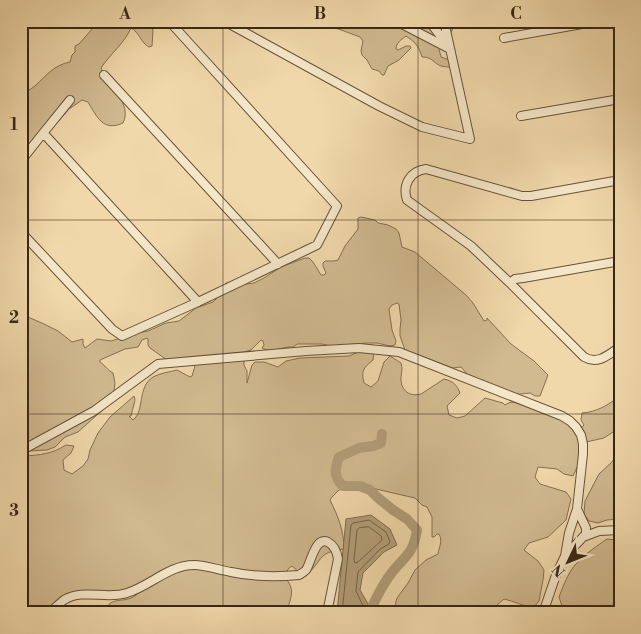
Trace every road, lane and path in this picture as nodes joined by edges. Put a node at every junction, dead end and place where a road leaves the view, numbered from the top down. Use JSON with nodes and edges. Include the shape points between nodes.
{"nodes":[{"id":1,"x":169,"y":21,"type":"edge"},
{"id":2,"x":224,"y":21,"type":"edge"},
{"id":3,"x":396,"y":21,"type":"edge"},
{"id":4,"x":429,"y":21,"type":"edge"},
{"id":5,"x":444,"y":21,"type":"edge"},
{"id":6,"x":599,"y":21,"type":"edge"},
{"id":7,"x":504,"y":38,"type":"dead end"},
{"id":8,"x":450,"y":49,"type":"junction"},
{"id":9,"x":104,"y":75,"type":"dead end"},
{"id":10,"x":620,"y":99,"type":"edge"},
{"id":11,"x":70,"y":100,"type":"dead end"},
{"id":12,"x":521,"y":116,"type":"dead end"},
{"id":13,"x":46,"y":136,"type":"dead end"},
{"id":14,"x":21,"y":161,"type":"edge"},
{"id":15,"x":620,"y":180,"type":"edge"},
{"id":16,"x":21,"y":232,"type":"edge"},
{"id":17,"x":620,"y":261,"type":"edge"},
{"id":18,"x":278,"y":264,"type":"junction"},
{"id":19,"x":510,"y":283,"type":"junction"},
{"id":20,"x":198,"y":302,"type":"junction"},
{"id":21,"x":620,"y":348,"type":"edge"},
{"id":22,"x":21,"y":446,"type":"edge"},
{"id":23,"x":578,"y":509,"type":"junction"},
{"id":24,"x":573,"y":521,"type":"junction"},
{"id":25,"x":584,"y":524,"type":"junction"},
{"id":26,"x":620,"y":530,"type":"edge"},
{"id":27,"x":599,"y":531,"type":"junction"},
{"id":28,"x":569,"y":533,"type":"junction"},
{"id":29,"x":582,"y":538,"type":"junction"},
{"id":30,"x":565,"y":556,"type":"junction"},
{"id":31,"x":49,"y":613,"type":"edge"},
{"id":32,"x":327,"y":613,"type":"edge"},
{"id":33,"x":543,"y":613,"type":"edge"}],
"edges":[{"from":1,"to":18,"type":"street","via":[[338,206],[317,244]]},
{"from":2,"to":8,"type":"street","via":[[422,127],[470,138]]},
{"from":3,"to":8,"type":"street"},
{"from":4,"to":8,"type":"street"},
{"from":5,"to":8,"type":"street"},
{"from":6,"to":7,"type":"street"},
{"from":9,"to":18,"type":"street"},
{"from":10,"to":12,"type":"street"},
{"from":11,"to":14,"type":"street"},
{"from":13,"to":20,"type":"street"},
{"from":15,"to":19,"type":"street","via":[[522,196],[426,169],[413,174],[405,186],[407,200],[471,246]]},
{"from":16,"to":20,"type":"street","via":[[122,336]]},
{"from":17,"to":19,"type":"street","via":[[515,279]]},
{"from":18,"to":20,"type":"street"},
{"from":19,"to":21,"type":"street","via":[[586,358],[598,360]]},
{"from":22,"to":23,"type":"street","via":[[26,448],[94,411],[158,364],[359,348],[399,352],[570,421],[583,444]]},
{"from":23,"to":24,"type":"street"},
{"from":23,"to":25,"type":"street"},
{"from":24,"to":25,"type":"street"},
{"from":24,"to":28,"type":"street"},
{"from":25,"to":27,"type":"street"},
{"from":25,"to":29,"type":"street","via":[[586,534]]},
{"from":26,"to":27,"type":"street"},
{"from":27,"to":29,"type":"street"},
{"from":28,"to":29,"type":"street"},
{"from":28,"to":30,"type":"street"},
{"from":29,"to":30,"type":"street"},
{"from":30,"to":33,"type":"street"},
{"from":31,"to":32,"type":"street","via":[[70,598],[128,593],[180,567],[191,565],[257,576],[299,575],[307,568],[319,544],[325,541],[333,545],[338,559]]}]}
